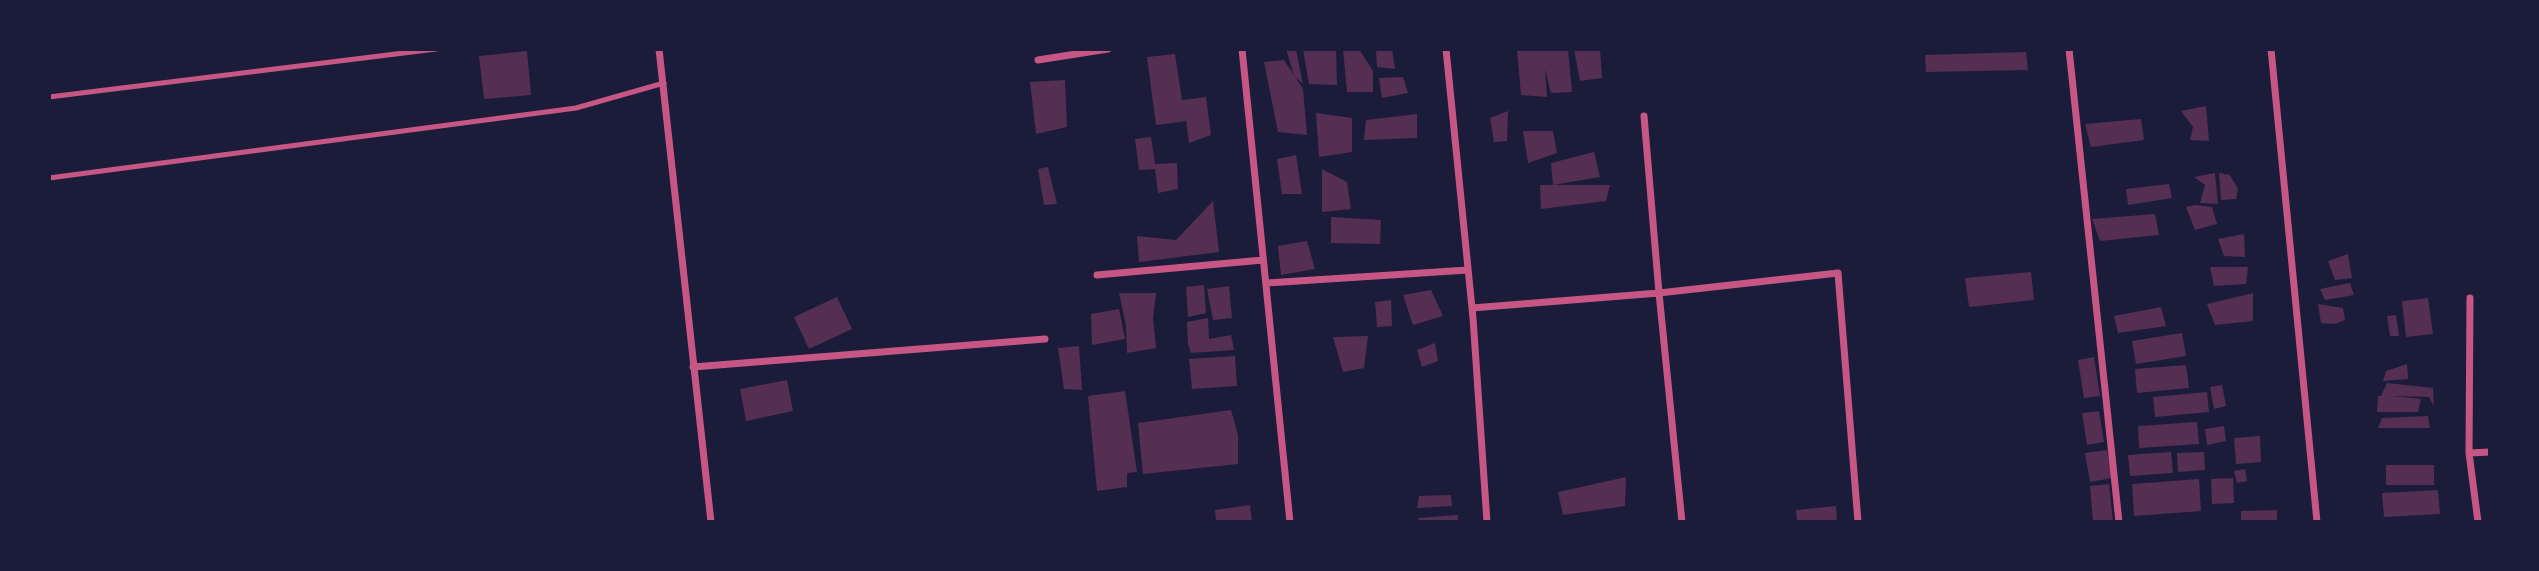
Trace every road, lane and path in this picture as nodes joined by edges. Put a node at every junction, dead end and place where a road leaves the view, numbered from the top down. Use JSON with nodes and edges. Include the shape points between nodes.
{"nodes":[{"id":1,"x":436,"y":49,"type":"edge"},
{"id":2,"x":659,"y":49,"type":"edge"},
{"id":3,"x":1108,"y":49,"type":"edge"},
{"id":4,"x":1242,"y":49,"type":"edge"},
{"id":5,"x":1446,"y":49,"type":"edge"},
{"id":6,"x":2069,"y":49,"type":"edge"},
{"id":7,"x":2271,"y":49,"type":"edge"},
{"id":8,"x":1038,"y":60,"type":"dead end"},
{"id":9,"x":664,"y":83,"type":"junction"},
{"id":10,"x":49,"y":97,"type":"edge"},
{"id":11,"x":1644,"y":117,"type":"dead end"},
{"id":12,"x":49,"y":178,"type":"edge"},
{"id":13,"x":1263,"y":260,"type":"junction"},
{"id":14,"x":1468,"y":270,"type":"junction"},
{"id":15,"x":1097,"y":275,"type":"dead end"},
{"id":16,"x":1267,"y":284,"type":"junction"},
{"id":17,"x":1659,"y":293,"type":"junction"},
{"id":18,"x":2470,"y":298,"type":"dead end"},
{"id":19,"x":1472,"y":308,"type":"junction"},
{"id":20,"x":1045,"y":339,"type":"dead end"},
{"id":21,"x":693,"y":367,"type":"junction"},
{"id":22,"x":2490,"y":452,"type":"edge"},
{"id":23,"x":2469,"y":453,"type":"junction"},
{"id":24,"x":711,"y":522,"type":"edge"},
{"id":25,"x":1290,"y":522,"type":"edge"},
{"id":26,"x":1487,"y":522,"type":"edge"},
{"id":27,"x":1682,"y":522,"type":"edge"},
{"id":28,"x":1858,"y":522,"type":"edge"},
{"id":29,"x":2119,"y":522,"type":"edge"},
{"id":30,"x":2316,"y":522,"type":"edge"},
{"id":31,"x":2478,"y":522,"type":"edge"}],
"edges":[{"from":1,"to":10,"type":"lane"},
{"from":2,"to":9,"type":"street"},
{"from":3,"to":8,"type":"street"},
{"from":4,"to":13,"type":"street"},
{"from":5,"to":14,"type":"street"},
{"from":6,"to":29,"type":"street"},
{"from":7,"to":30,"type":"street"},
{"from":9,"to":12,"type":"lane","via":[[576,108]]},
{"from":9,"to":21,"type":"street"},
{"from":11,"to":17,"type":"street"},
{"from":13,"to":15,"type":"street"},
{"from":13,"to":16,"type":"street"},
{"from":14,"to":16,"type":"street"},
{"from":14,"to":19,"type":"street"},
{"from":16,"to":25,"type":"street"},
{"from":17,"to":19,"type":"street"},
{"from":17,"to":27,"type":"street"},
{"from":17,"to":28,"type":"street","via":[[1838,273]]},
{"from":18,"to":23,"type":"street"},
{"from":19,"to":26,"type":"street"},
{"from":20,"to":21,"type":"street"},
{"from":21,"to":24,"type":"street"},
{"from":22,"to":23,"type":"street"},
{"from":23,"to":31,"type":"street"}]}
